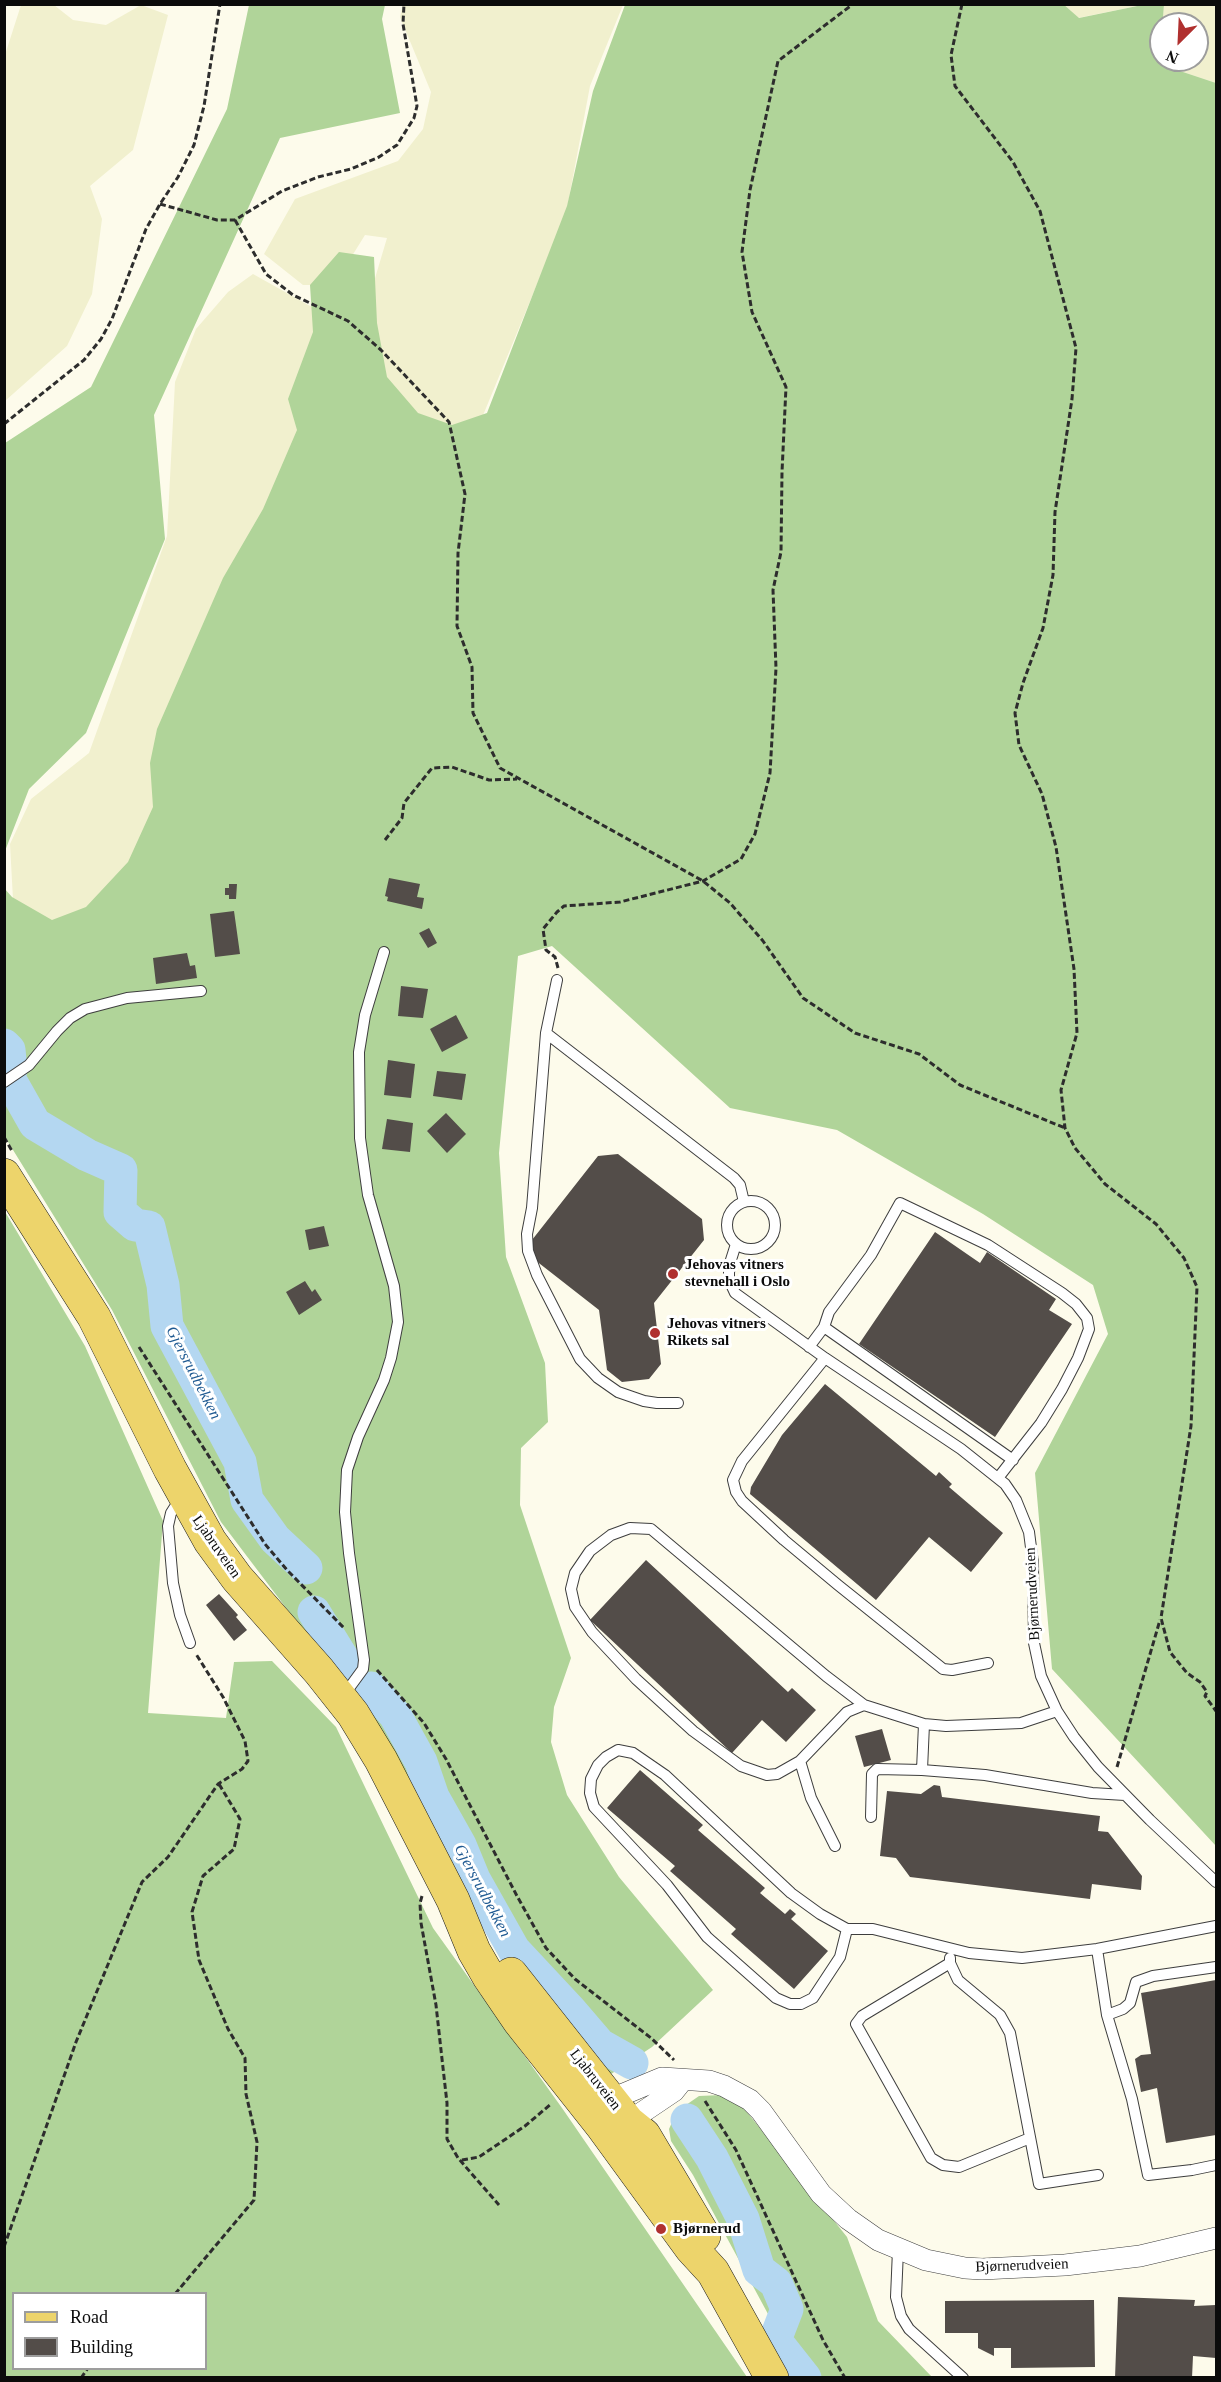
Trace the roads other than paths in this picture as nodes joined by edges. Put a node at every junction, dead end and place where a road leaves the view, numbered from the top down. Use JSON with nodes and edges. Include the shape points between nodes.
{"nodes":[{"id":1,"x":384,"y":952,"type":"dead end"},
{"id":2,"x":557,"y":980,"type":"road end"},
{"id":3,"x":201,"y":991,"type":"dead end"},
{"id":4,"x":546,"y":1033,"type":"junction"},
{"id":5,"x":4,"y":1082,"type":"edge"},
{"id":6,"x":9,"y":1165,"type":"edge"},
{"id":7,"x":744,"y":1202,"type":"junction"},
{"id":8,"x":736,"y":1244,"type":"junction"},
{"id":9,"x":824,"y":1327,"type":"junction"},
{"id":10,"x":809,"y":1347,"type":"junction"},
{"id":11,"x":825,"y":1358,"type":"junction"},
{"id":12,"x":678,"y":1403,"type":"dead end"},
{"id":13,"x":1013,"y":1460,"type":"junction"},
{"id":14,"x":998,"y":1478,"type":"junction"},
{"id":15,"x":182,"y":1494,"type":"junction"},
{"id":16,"x":190,"y":1643,"type":"road end"},
{"id":17,"x":988,"y":1663,"type":"dead end"},
{"id":18,"x":341,"y":1698,"type":"junction"},
{"id":19,"x":864,"y":1705,"type":"junction"},
{"id":20,"x":1057,"y":1711,"type":"junction"},
{"id":21,"x":924,"y":1724,"type":"junction"},
{"id":22,"x":800,"y":1761,"type":"junction"},
{"id":23,"x":922,"y":1770,"type":"junction"},
{"id":24,"x":1125,"y":1795,"type":"junction"},
{"id":25,"x":872,"y":1816,"type":"dead end"},
{"id":26,"x":835,"y":1846,"type":"dead end"},
{"id":27,"x":1216,"y":1882,"type":"edge"},
{"id":28,"x":453,"y":1900,"type":"junction"},
{"id":29,"x":1216,"y":1926,"type":"edge"},
{"id":30,"x":847,"y":1929,"type":"junction"},
{"id":31,"x":1097,"y":1948,"type":"junction"},
{"id":32,"x":952,"y":1949,"type":"junction"},
{"id":33,"x":950,"y":1963,"type":"junction"},
{"id":34,"x":1216,"y":1967,"type":"edge"},
{"id":35,"x":1107,"y":2015,"type":"junction"},
{"id":36,"x":615,"y":2117,"type":"junction"},
{"id":37,"x":1030,"y":2138,"type":"junction"},
{"id":38,"x":1216,"y":2165,"type":"edge"},
{"id":39,"x":1098,"y":2175,"type":"dead end"},
{"id":40,"x":1216,"y":2238,"type":"edge"},
{"id":41,"x":898,"y":2250,"type":"junction"},
{"id":42,"x":772,"y":2378,"type":"edge"},
{"id":43,"x":963,"y":2378,"type":"edge"}],
"edges":[{"from":1,"to":18,"type":"lane","via":[[365,1015],[359,1052],[360,1138],[368,1195],[394,1286],[398,1322],[384,1380],[347,1470],[345,1512],[364,1652],[363,1669]]},
{"from":2,"to":4,"type":"lane"},
{"from":3,"to":5,"type":"lane","via":[[127,998],[84,1009],[57,1031],[29,1065]]},
{"from":4,"to":7,"type":"lane","via":[[734,1178]]},
{"from":4,"to":12,"type":"lane","via":[[527,1234],[531,1263],[580,1359],[598,1378],[618,1392],[644,1401]]},
{"from":6,"to":15,"type":"main road","name":"Ljabruveien","via":[[94,1317]]},
{"from":7,"to":8,"type":"lane","via":[[734,1208],[728,1219],[728,1230]]},
{"from":7,"to":8,"type":"lane","via":[[759,1202],[769,1209],[774,1232],[768,1242],[757,1248]]},
{"from":8,"to":10,"type":"lane","name":"Bjørnerudveien","via":[[729,1273],[735,1293]]},
{"from":9,"to":10,"type":"lane"},
{"from":9,"to":13,"type":"lane"},
{"from":9,"to":13,"type":"lane","via":[[829,1312],[871,1255],[900,1203],[988,1245],[1062,1293],[1087,1318],[1089,1329],[1062,1389]]},
{"from":10,"to":11,"type":"lane","name":"Bjørnerudveien"},
{"from":11,"to":14,"type":"lane","name":"Bjørnerudveien","via":[[962,1449]]},
{"from":11,"to":17,"type":"lane","via":[[742,1461],[734,1480],[736,1492],[784,1540],[943,1669]]},
{"from":13,"to":14,"type":"lane"},
{"from":14,"to":20,"type":"lane","name":"Bjørnerudveien","via":[[1016,1500],[1029,1532],[1034,1643],[1041,1676]]},
{"from":15,"to":16,"type":"lane","via":[[168,1526],[173,1583]]},
{"from":15,"to":18,"type":"main road","name":"Ljabruveien","via":[[237,1578]]},
{"from":18,"to":28,"type":"main road","name":"Ljabruveien","via":[[381,1760]]},
{"from":19,"to":21,"type":"lane"},
{"from":19,"to":22,"type":"lane","via":[[847,1712]]},
{"from":19,"to":22,"type":"lane","via":[[651,1529],[630,1528],[610,1535],[590,1551],[574,1573],[571,1588],[575,1607],[592,1632],[636,1678],[693,1731],[741,1766],[777,1774]]},
{"from":20,"to":21,"type":"lane","via":[[1021,1722]]},
{"from":20,"to":24,"type":"lane","name":"Bjørnerudveien","via":[[1074,1737]]},
{"from":21,"to":23,"type":"lane"},
{"from":22,"to":26,"type":"lane","via":[[811,1798]]},
{"from":23,"to":24,"type":"lane"},
{"from":23,"to":25,"type":"lane","via":[[874,1771]]},
{"from":24,"to":27,"type":"lane","name":"Bjørnerudveien"},
{"from":28,"to":36,"type":"main road","name":"Ljabruveien"},
{"from":28,"to":36,"type":"main road","name":"Ljabruveien","via":[[474,1951],[506,2004],[574,2092]]},
{"from":29,"to":31,"type":"lane"},
{"from":30,"to":30,"type":"lane","via":[[791,1893],[665,1775],[633,1753],[618,1750],[598,1765],[591,1779],[594,1807],[667,1885],[707,1937],[771,1995],[790,2004],[813,1998],[840,1957]]},
{"from":30,"to":32,"type":"lane","via":[[873,1929]]},
{"from":31,"to":32,"type":"lane","via":[[1022,1958]]},
{"from":31,"to":35,"type":"lane"},
{"from":32,"to":33,"type":"lane"},
{"from":33,"to":37,"type":"lane","via":[[958,1980],[1000,2015],[1010,2033]]},
{"from":33,"to":37,"type":"lane","via":[[862,2016],[856,2024],[931,2158],[959,2167]]},
{"from":34,"to":35,"type":"lane","via":[[1136,1982],[1128,2005]]},
{"from":35,"to":38,"type":"lane","via":[[1132,2099],[1148,2175]]},
{"from":36,"to":41,"type":"street","name":"Bjørnerudveien","via":[[674,2091],[679,2072],[738,2092],[770,2122],[821,2194],[860,2229]]},
{"from":36,"to":42,"type":"main road","name":"Ljabruveien","via":[[691,2248],[713,2272]]},
{"from":37,"to":39,"type":"lane","via":[[1039,2184]]},
{"from":40,"to":41,"type":"street","name":"Bjørnerudveien","via":[[1140,2256],[993,2268],[965,2268]]},
{"from":41,"to":43,"type":"lane","via":[[896,2297],[904,2322]]}]}
